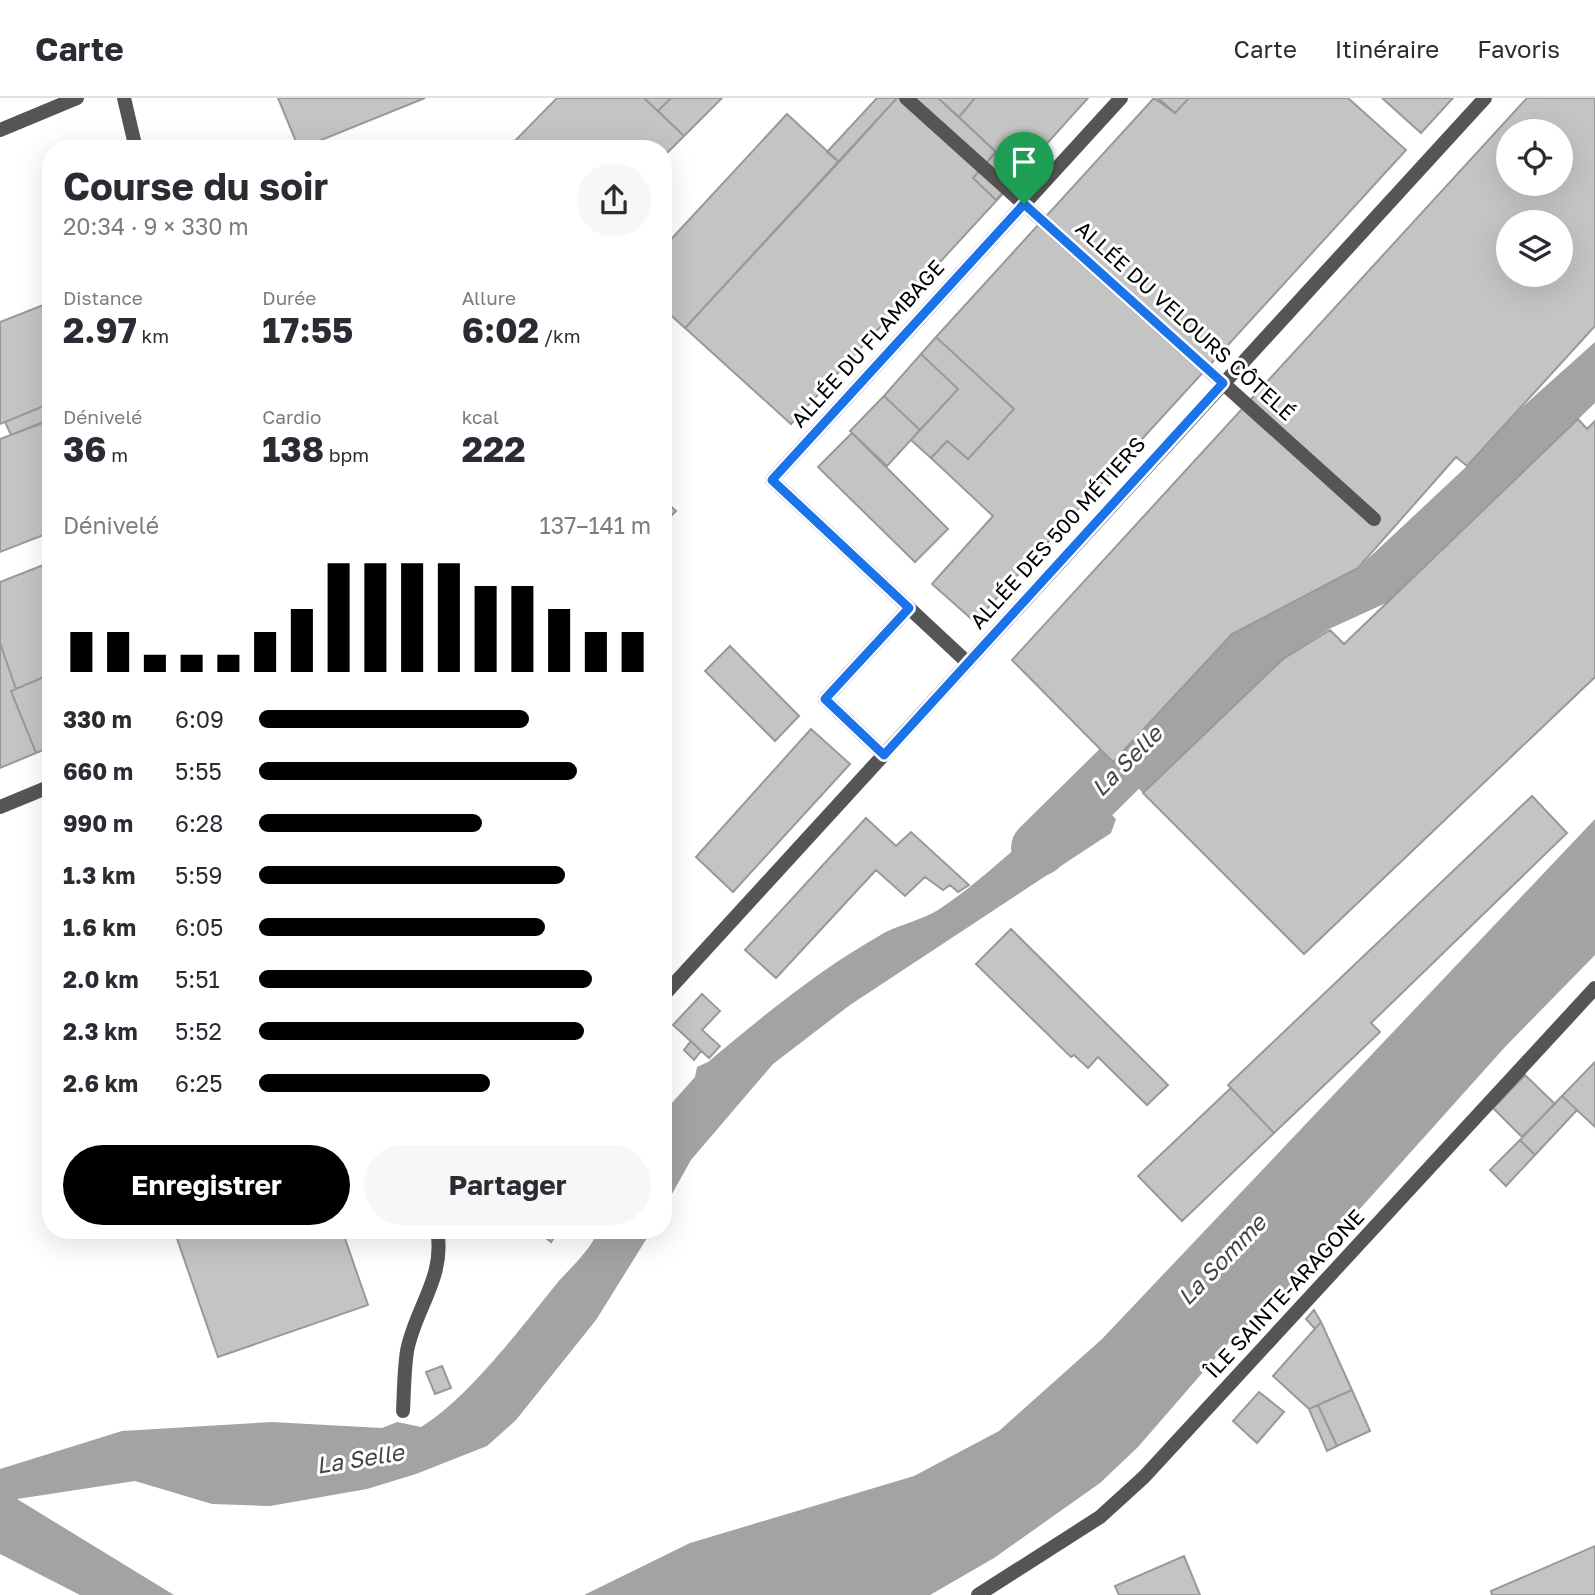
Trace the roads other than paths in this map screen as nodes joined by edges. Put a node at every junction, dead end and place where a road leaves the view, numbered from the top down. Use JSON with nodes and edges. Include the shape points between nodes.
{"nodes":[{"id":1,"x":78,"y":98,"type":"edge"},
{"id":2,"x":124,"y":98,"type":"edge"},
{"id":3,"x":906,"y":98,"type":"edge"},
{"id":4,"x":1121,"y":98,"type":"edge"},
{"id":5,"x":1485,"y":98,"type":"edge"},
{"id":6,"x":0,"y":130,"type":"edge"},
{"id":7,"x":134,"y":140,"type":"edge"},
{"id":8,"x":1024,"y":204,"type":"junction"},
{"id":9,"x":1223,"y":383,"type":"junction"},
{"id":10,"x":1374,"y":519,"type":"dead end"},
{"id":11,"x":909,"y":608,"type":"junction"},
{"id":12,"x":968,"y":663,"type":"junction"},
{"id":13,"x":884,"y":755,"type":"junction"},
{"id":14,"x":42,"y":790,"type":"edge"},
{"id":15,"x":0,"y":807,"type":"edge"},
{"id":16,"x":672,"y":986,"type":"edge"},
{"id":17,"x":1595,"y":988,"type":"edge"},
{"id":18,"x":439,"y":1239,"type":"edge"},
{"id":19,"x":403,"y":1411,"type":"dead end"},
{"id":20,"x":978,"y":1595,"type":"edge"}],
"edges":[{"from":1,"to":6,"type":"street"},
{"from":2,"to":7,"type":"street"},
{"from":3,"to":8,"type":"street","name":"ALLÉE DU VELOURS CÔTELÉ"},
{"from":4,"to":8,"type":"street","name":"ALLÉE DU FLAMBAGE"},
{"from":5,"to":9,"type":"street","name":"ALLÉE DES 500 MÉTIERS"},
{"from":8,"to":9,"type":"street","name":"ALLÉE DU VELOURS CÔTELÉ"},
{"from":8,"to":11,"type":"street","name":"ALLÉE DU FLAMBAGE","via":[[772,480]]},
{"from":9,"to":10,"type":"street","name":"ALLÉE DU VELOURS CÔTELÉ"},
{"from":9,"to":12,"type":"street","name":"ALLÉE DES 500 MÉTIERS"},
{"from":11,"to":12,"type":"street"},
{"from":11,"to":13,"type":"street","via":[[825,699]]},
{"from":12,"to":13,"type":"street","name":"ALLÉE DES 500 MÉTIERS"},
{"from":13,"to":16,"type":"street","name":"ALLÉE DES 500 MÉTIERS"},
{"from":14,"to":15,"type":"street"},
{"from":17,"to":20,"type":"street","name":"ÎLE SAINTE-ARAGONE","via":[[1144,1477],[1100,1517]]},
{"from":18,"to":19,"type":"street","via":[[441,1250],[432,1285],[408,1349]]}]}
